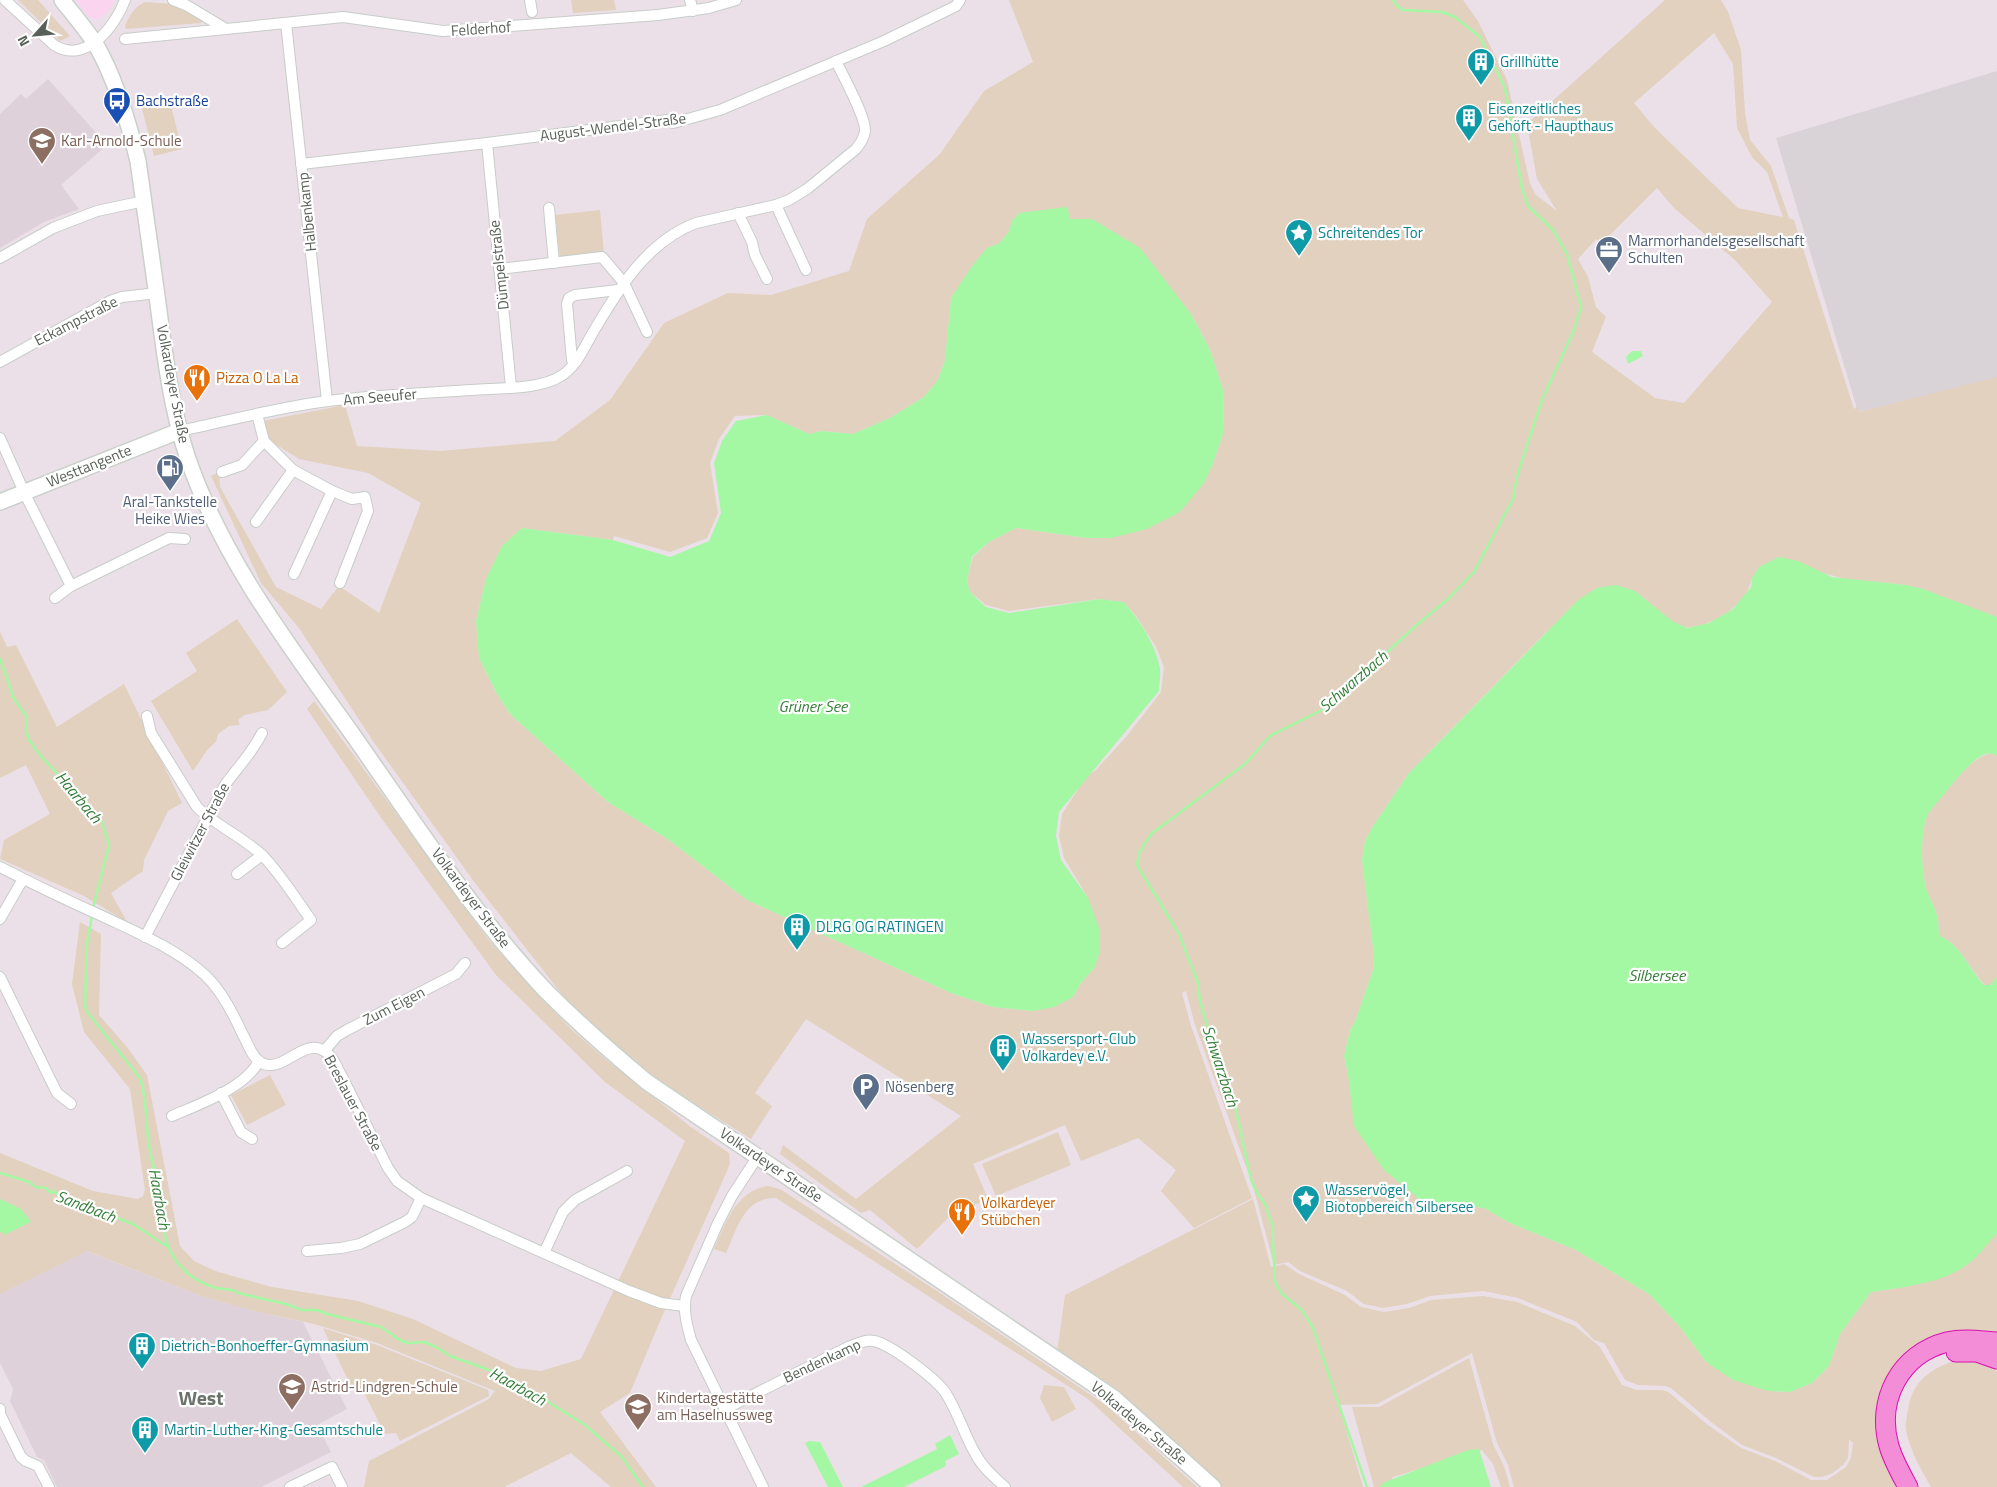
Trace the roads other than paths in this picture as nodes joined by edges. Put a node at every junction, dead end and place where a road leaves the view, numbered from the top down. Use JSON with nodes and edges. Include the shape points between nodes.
{"nodes":[{"id":1,"x":6,"y":0,"type":"edge"},
{"id":2,"x":62,"y":0,"type":"edge"},
{"id":3,"x":124,"y":0,"type":"edge"},
{"id":4,"x":173,"y":0,"type":"edge"},
{"id":5,"x":530,"y":0,"type":"edge"},
{"id":6,"x":690,"y":0,"type":"edge"},
{"id":7,"x":736,"y":0,"type":"edge"},
{"id":8,"x":960,"y":0,"type":"edge"},
{"id":9,"x":693,"y":11,"type":"junction"},
{"id":10,"x":532,"y":12,"type":"dead end"},
{"id":11,"x":286,"y":23,"type":"junction"},
{"id":12,"x":226,"y":29,"type":"junction"},
{"id":13,"x":124,"y":39,"type":"dead end"},
{"id":14,"x":94,"y":42,"type":"junction"},
{"id":15,"x":836,"y":61,"type":"junction"},
{"id":16,"x":487,"y":143,"type":"junction"},
{"id":17,"x":301,"y":164,"type":"junction"},
{"id":18,"x":144,"y":201,"type":"junction"},
{"id":19,"x":776,"y":205,"type":"junction"},
{"id":20,"x":549,"y":208,"type":"dead end"},
{"id":21,"x":738,"y":213,"type":"junction"},
{"id":22,"x":0,"y":258,"type":"edge"},
{"id":23,"x":554,"y":263,"type":"junction"},
{"id":24,"x":500,"y":269,"type":"junction"},
{"id":25,"x":806,"y":270,"type":"dead end"},
{"id":26,"x":767,"y":280,"type":"dead end"},
{"id":27,"x":621,"y":287,"type":"junction"},
{"id":28,"x":157,"y":293,"type":"junction"},
{"id":29,"x":647,"y":332,"type":"dead end"},
{"id":30,"x":0,"y":362,"type":"edge"},
{"id":31,"x":576,"y":362,"type":"junction"},
{"id":32,"x":511,"y":387,"type":"junction"},
{"id":33,"x":327,"y":401,"type":"junction"},
{"id":34,"x":257,"y":414,"type":"junction"},
{"id":35,"x":180,"y":431,"type":"junction"},
{"id":36,"x":0,"y":438,"type":"edge"},
{"id":37,"x":264,"y":442,"type":"junction"},
{"id":38,"x":293,"y":470,"type":"junction"},
{"id":39,"x":222,"y":472,"type":"dead end"},
{"id":40,"x":332,"y":491,"type":"junction"},
{"id":41,"x":24,"y":492,"type":"junction"},
{"id":42,"x":0,"y":502,"type":"edge"},
{"id":43,"x":256,"y":522,"type":"dead end"},
{"id":44,"x":185,"y":539,"type":"dead end"},
{"id":45,"x":294,"y":574,"type":"dead end"},
{"id":46,"x":340,"y":583,"type":"dead end"},
{"id":47,"x":71,"y":586,"type":"junction"},
{"id":48,"x":55,"y":598,"type":"dead end"},
{"id":49,"x":147,"y":716,"type":"dead end"},
{"id":50,"x":262,"y":733,"type":"dead end"},
{"id":51,"x":207,"y":817,"type":"junction"},
{"id":52,"x":262,"y":855,"type":"junction"},
{"id":53,"x":0,"y":868,"type":"edge"},
{"id":54,"x":237,"y":874,"type":"dead end"},
{"id":55,"x":23,"y":879,"type":"junction"},
{"id":56,"x":0,"y":918,"type":"edge"},
{"id":57,"x":145,"y":937,"type":"junction"},
{"id":58,"x":282,"y":943,"type":"dead end"},
{"id":59,"x":465,"y":963,"type":"dead end"},
{"id":60,"x":0,"y":977,"type":"edge"},
{"id":61,"x":324,"y":1050,"type":"junction"},
{"id":62,"x":259,"y":1061,"type":"junction"},
{"id":63,"x":221,"y":1093,"type":"junction"},
{"id":64,"x":71,"y":1104,"type":"dead end"},
{"id":65,"x":172,"y":1116,"type":"dead end"},
{"id":66,"x":252,"y":1139,"type":"dead end"},
{"id":67,"x":758,"y":1156,"type":"junction"},
{"id":68,"x":627,"y":1171,"type":"dead end"},
{"id":69,"x":421,"y":1198,"type":"junction"},
{"id":70,"x":308,"y":1251,"type":"dead end"},
{"id":71,"x":544,"y":1253,"type":"junction"},
{"id":72,"x":684,"y":1306,"type":"junction"},
{"id":73,"x":1997,"y":1342,"type":"edge"},
{"id":74,"x":1997,"y":1359,"type":"edge"},
{"id":75,"x":0,"y":1409,"type":"edge"},
{"id":76,"x":725,"y":1409,"type":"junction"},
{"id":77,"x":49,"y":1487,"type":"edge"},
{"id":78,"x":290,"y":1487,"type":"edge"},
{"id":79,"x":342,"y":1487,"type":"edge"},
{"id":80,"x":762,"y":1487,"type":"edge"},
{"id":81,"x":1005,"y":1487,"type":"edge"},
{"id":82,"x":1213,"y":1487,"type":"edge"},
{"id":83,"x":1908,"y":1487,"type":"edge"},
{"id":84,"x":1920,"y":1487,"type":"edge"}],
"edges":[{"from":1,"to":14,"type":"street","via":[[62,50],[76,52]]},
{"from":2,"to":14,"type":"main road","name":"Volkardeyer Straße"},
{"from":3,"to":14,"type":"street","via":[[109,30]]},
{"from":4,"to":12,"type":"street"},
{"from":5,"to":10,"type":"street"},
{"from":6,"to":9,"type":"street"},
{"from":7,"to":9,"type":"street","name":"Felderhof"},
{"from":8,"to":15,"type":"street","name":"August-Wendel-Straße","via":[[956,6]]},
{"from":9,"to":11,"type":"street","name":"Felderhof","via":[[443,31],[343,17]]},
{"from":11,"to":12,"type":"street","name":"Felderhof"},
{"from":11,"to":17,"type":"street","name":"Halbenkamp"},
{"from":12,"to":13,"type":"street","name":"Felderhof"},
{"from":14,"to":18,"type":"main road","name":"Volkardeyer Straße","via":[[133,139]]},
{"from":15,"to":16,"type":"street","name":"August-Wendel-Straße","via":[[720,110],[673,123],[667,120]]},
{"from":15,"to":19,"type":"street","name":"Am Seeufer","via":[[864,121],[862,141],[807,189]]},
{"from":16,"to":17,"type":"street","name":"August-Wendel-Straße"},
{"from":16,"to":24,"type":"street","name":"Dümpelstraße"},
{"from":17,"to":33,"type":"street","name":"Halbenkamp"},
{"from":18,"to":22,"type":"street","via":[[97,211],[53,228]]},
{"from":18,"to":28,"type":"main road","name":"Volkardeyer Straße"},
{"from":19,"to":21,"type":"street","name":"Am Seeufer"},
{"from":19,"to":25,"type":"street"},
{"from":20,"to":23,"type":"street"},
{"from":21,"to":26,"type":"street"},
{"from":21,"to":27,"type":"street","name":"Am Seeufer","via":[[696,223],[673,234]]},
{"from":23,"to":24,"type":"street"},
{"from":23,"to":27,"type":"street","via":[[602,257]]},
{"from":24,"to":32,"type":"street","name":"Dümpelstraße"},
{"from":27,"to":29,"type":"street"},
{"from":27,"to":31,"type":"street","name":"Am Seeufer"},
{"from":27,"to":31,"type":"street","via":[[569,298],[566,304],[572,360]]},
{"from":28,"to":30,"type":"street","name":"Eckampstraße","via":[[110,301]]},
{"from":28,"to":35,"type":"main road","name":"Volkardeyer Straße","via":[[163,346]]},
{"from":31,"to":32,"type":"street","name":"Am Seeufer","via":[[554,380]]},
{"from":32,"to":33,"type":"street","name":"Am Seeufer"},
{"from":33,"to":34,"type":"street","name":"Am Seeufer"},
{"from":34,"to":35,"type":"street","name":"Am Seeufer"},
{"from":34,"to":37,"type":"street"},
{"from":35,"to":41,"type":"main road","name":"Westtangente"},
{"from":35,"to":67,"type":"main road","name":"Volkardeyer Straße","via":[[216,526],[258,599],[496,933],[545,990],[612,1053],[647,1082]]},
{"from":36,"to":41,"type":"street"},
{"from":37,"to":38,"type":"street"},
{"from":37,"to":39,"type":"street","via":[[242,464]]},
{"from":38,"to":40,"type":"street"},
{"from":38,"to":43,"type":"street"},
{"from":40,"to":45,"type":"street"},
{"from":40,"to":46,"type":"street","via":[[352,499],[365,497],[368,512]]},
{"from":41,"to":42,"type":"main road","name":"Westtangente"},
{"from":41,"to":47,"type":"street"},
{"from":44,"to":47,"type":"street","via":[[169,538]]},
{"from":47,"to":48,"type":"street"},
{"from":49,"to":51,"type":"street","via":[[151,733],[197,807]]},
{"from":50,"to":51,"type":"street","name":"Gleiwitzer Straße","via":[[254,750],[236,769]]},
{"from":51,"to":52,"type":"street"},
{"from":51,"to":57,"type":"street","name":"Gleiwitzer Straße"},
{"from":52,"to":54,"type":"street"},
{"from":52,"to":58,"type":"street","via":[[311,920]]},
{"from":53,"to":55,"type":"street"},
{"from":55,"to":56,"type":"street"},
{"from":55,"to":57,"type":"street"},
{"from":57,"to":62,"type":"street","via":[[161,944],[206,976],[232,1012]]},
{"from":59,"to":61,"type":"street","name":"Zum Eigen","via":[[456,974],[337,1036]]},
{"from":60,"to":64,"type":"street","via":[[58,1093]]},
{"from":61,"to":62,"type":"street","name":"Breslauer Straße","via":[[308,1048],[272,1065]]},
{"from":61,"to":69,"type":"street","name":"Breslauer Straße","via":[[334,1062],[388,1168],[397,1180]]},
{"from":62,"to":63,"type":"street","via":[[251,1074]]},
{"from":63,"to":65,"type":"street"},
{"from":63,"to":66,"type":"street","via":[[241,1132]]},
{"from":67,"to":72,"type":"street","via":[[718,1223]]},
{"from":67,"to":82,"type":"main road","name":"Volkardeyer Straße","via":[[1114,1398]]},
{"from":68,"to":71,"type":"street","via":[[575,1200],[563,1212]]},
{"from":69,"to":70,"type":"street","via":[[412,1217],[360,1244]]},
{"from":69,"to":71,"type":"street","name":"Breslauer Straße"},
{"from":71,"to":72,"type":"street","name":"Breslauer Straße","via":[[629,1291],[661,1303]]},
{"from":72,"to":76,"type":"street","via":[[691,1340]]},
{"from":73,"to":83,"type":"highway","via":[[1963,1340],[1932,1347],[1908,1363],[1896,1378],[1886,1404],[1885,1425],[1892,1457]]},
{"from":74,"to":84,"type":"highway","via":[[1969,1352],[1946,1354],[1925,1364],[1906,1384],[1898,1404],[1897,1435],[1902,1453]]},
{"from":75,"to":77,"type":"street","via":[[21,1457],[38,1466]]},
{"from":76,"to":80,"type":"street"},
{"from":76,"to":81,"type":"street","name":"Bendenkamp","via":[[848,1347],[876,1341],[929,1375],[941,1387],[975,1454]]},
{"from":78,"to":79,"type":"street","via":[[332,1466]]}]}
